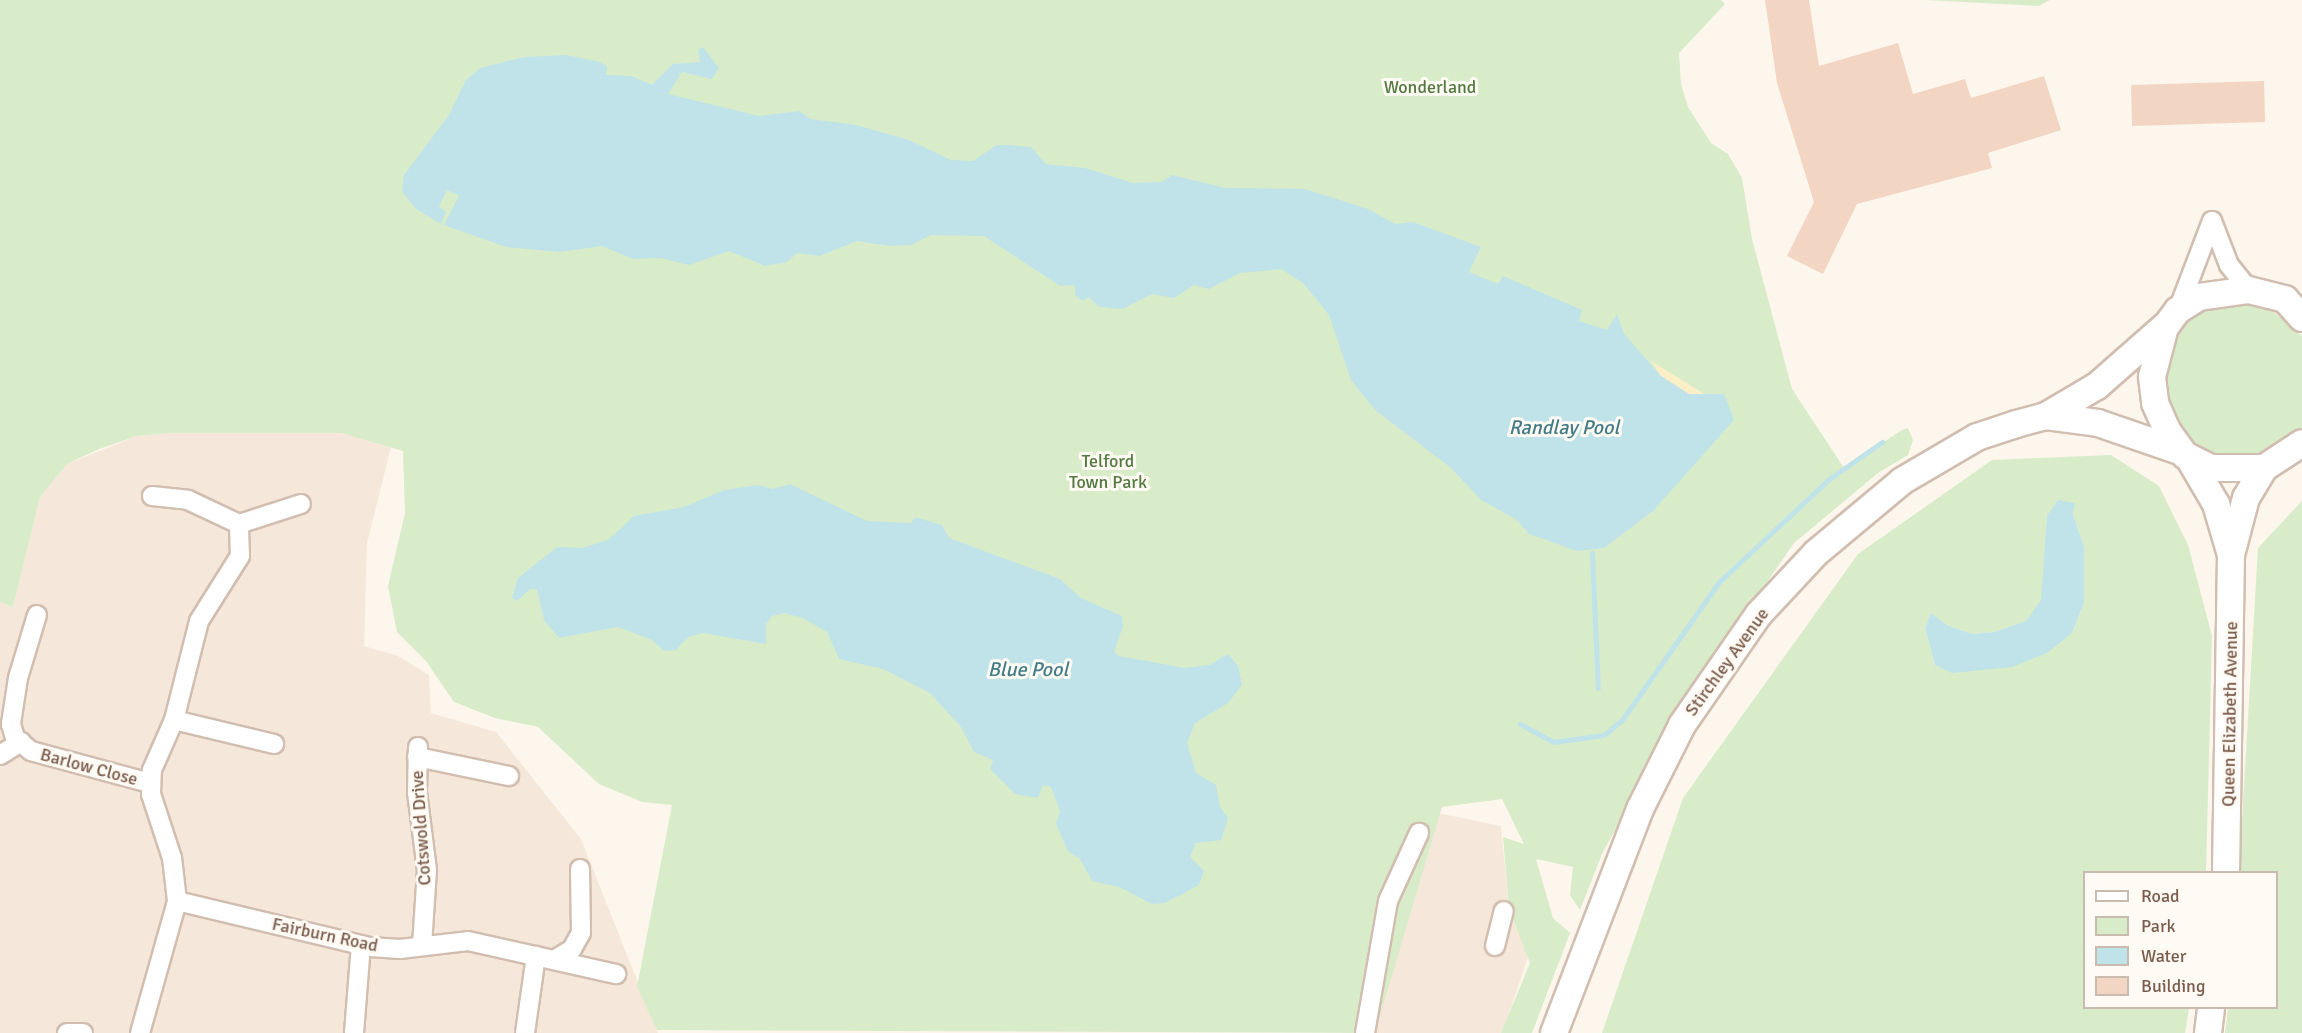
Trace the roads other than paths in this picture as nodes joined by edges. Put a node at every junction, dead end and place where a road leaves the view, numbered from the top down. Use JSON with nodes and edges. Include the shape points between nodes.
{"nodes":[{"id":1,"x":2249,"y":290,"type":"junction"},
{"id":2,"x":2293,"y":298,"type":"edge"},
{"id":3,"x":2302,"y":318,"type":"edge"},
{"id":4,"x":2171,"y":319,"type":"junction"},
{"id":5,"x":2046,"y":417,"type":"junction"},
{"id":6,"x":2302,"y":444,"type":"edge"},
{"id":7,"x":2185,"y":455,"type":"junction"},
{"id":8,"x":2282,"y":463,"type":"edge"},
{"id":9,"x":152,"y":496,"type":"dead end"},
{"id":10,"x":301,"y":504,"type":"dead end"},
{"id":11,"x":239,"y":524,"type":"junction"},
{"id":12,"x":2231,"y":555,"type":"junction"},
{"id":13,"x":36,"y":615,"type":"dead end"},
{"id":14,"x":174,"y":720,"type":"junction"},
{"id":15,"x":21,"y":742,"type":"junction"},
{"id":16,"x":274,"y":744,"type":"dead end"},
{"id":17,"x":0,"y":755,"type":"edge"},
{"id":18,"x":509,"y":776,"type":"dead end"},
{"id":19,"x":150,"y":783,"type":"junction"},
{"id":20,"x":1419,"y":833,"type":"dead end"},
{"id":21,"x":580,"y":869,"type":"dead end"},
{"id":22,"x":2226,"y":871,"type":"edge"},
{"id":23,"x":177,"y":901,"type":"junction"},
{"id":24,"x":1504,"y":911,"type":"dead end"},
{"id":25,"x":362,"y":945,"type":"junction"},
{"id":26,"x":422,"y":945,"type":"junction"},
{"id":27,"x":1496,"y":946,"type":"dead end"},
{"id":28,"x":545,"y":958,"type":"junction"},
{"id":29,"x":616,"y":974,"type":"dead end"},
{"id":30,"x":2211,"y":1009,"type":"edge"},
{"id":31,"x":67,"y":1033,"type":"edge"},
{"id":32,"x":82,"y":1033,"type":"edge"},
{"id":33,"x":140,"y":1033,"type":"edge"},
{"id":34,"x":354,"y":1033,"type":"edge"},
{"id":35,"x":525,"y":1033,"type":"edge"},
{"id":36,"x":1365,"y":1033,"type":"edge"},
{"id":37,"x":1554,"y":1033,"type":"edge"},
{"id":38,"x":2208,"y":1033,"type":"edge"}],
"edges":[{"from":1,"to":2,"type":"street"},
{"from":1,"to":4,"type":"street","via":[[2216,292]]},
{"from":1,"to":4,"type":"street","via":[[2229,265],[2212,221]]},
{"from":2,"to":3,"type":"street"},
{"from":4,"to":5,"type":"street","via":[[2097,386],[2057,406]]},
{"from":4,"to":7,"type":"street","name":"Queen Elizabeth Avenue","via":[[2152,369],[2152,390],[2162,421]]},
{"from":5,"to":7,"type":"street","via":[[2120,428]]},
{"from":5,"to":37,"type":"street","name":"Stirchley Avenue","via":[[1977,437],[1902,481],[1816,553],[1759,614],[1682,725],[1640,809]]},
{"from":6,"to":8,"type":"street"},
{"from":7,"to":8,"type":"street","via":[[2236,472]]},
{"from":7,"to":12,"type":"street","name":"Queen Elizabeth Avenue","via":[[2216,504]]},
{"from":8,"to":12,"type":"street","name":"Queen Elizabeth Avenue","via":[[2246,498]]},
{"from":9,"to":11,"type":"street","via":[[188,500]]},
{"from":10,"to":11,"type":"street"},
{"from":11,"to":14,"type":"street","via":[[240,556],[199,621]]},
{"from":12,"to":22,"type":"street","name":"Queen Elizabeth Avenue"},
{"from":13,"to":15,"type":"street","name":"Barlow Close","via":[[11,724]]},
{"from":14,"to":16,"type":"street"},
{"from":14,"to":19,"type":"street"},
{"from":15,"to":17,"type":"street"},
{"from":15,"to":19,"type":"street","name":"Barlow Close","via":[[31,751]]},
{"from":18,"to":26,"type":"street","name":"Cotswold Drive","via":[[418,752],[427,870]]},
{"from":19,"to":23,"type":"street","via":[[172,858]]},
{"from":20,"to":36,"type":"street","via":[[1388,901]]},
{"from":21,"to":28,"type":"street","via":[[581,933],[572,949]]},
{"from":23,"to":25,"type":"street","name":"Fairburn Road"},
{"from":23,"to":33,"type":"street"},
{"from":24,"to":27,"type":"street"},
{"from":25,"to":26,"type":"street","name":"Fairburn Road","via":[[400,949]]},
{"from":25,"to":34,"type":"street"},
{"from":26,"to":28,"type":"street","name":"Fairburn Road","via":[[468,940]]},
{"from":28,"to":29,"type":"street","name":"Fairburn Road"},
{"from":28,"to":35,"type":"street"},
{"from":30,"to":38,"type":"street"},
{"from":31,"to":32,"type":"street"}]}
